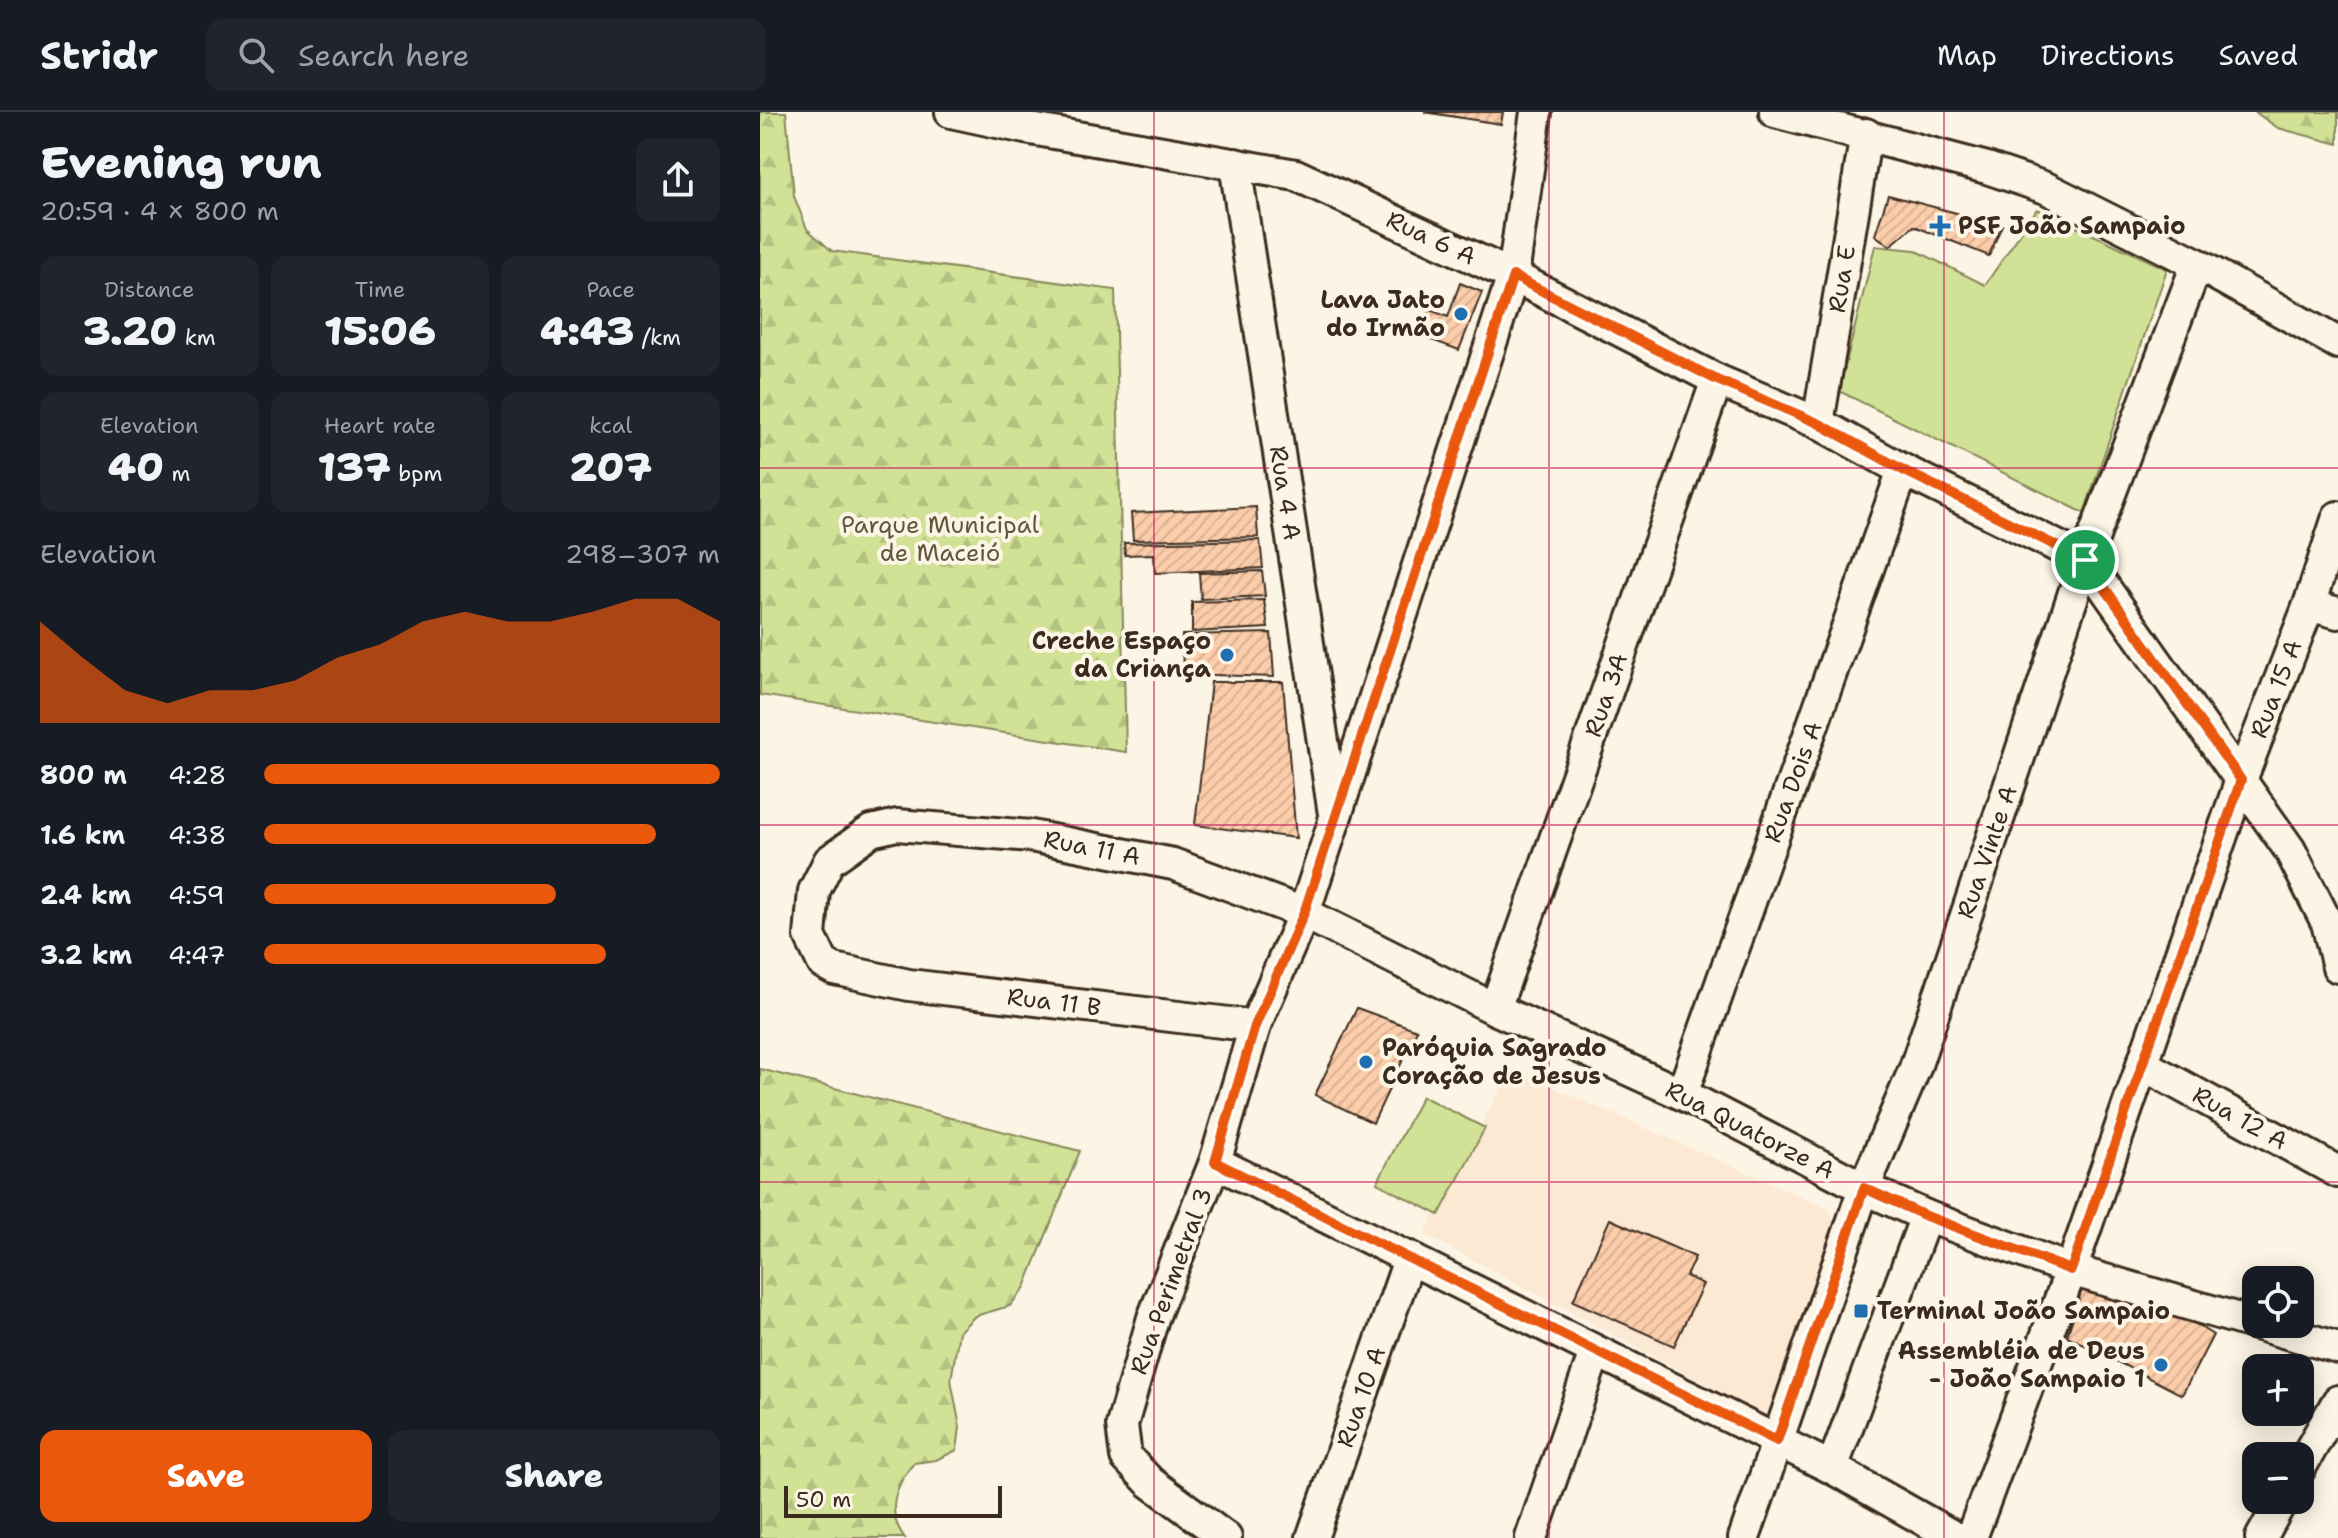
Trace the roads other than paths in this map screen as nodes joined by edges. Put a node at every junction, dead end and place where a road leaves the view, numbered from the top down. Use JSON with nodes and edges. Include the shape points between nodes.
{"nodes":[{"id":1,"x":951,"y":112,"type":"edge"},
{"id":2,"x":1536,"y":112,"type":"edge"},
{"id":3,"x":1775,"y":112,"type":"edge"},
{"id":4,"x":1866,"y":134,"type":"junction"},
{"id":5,"x":1235,"y":164,"type":"junction"},
{"id":6,"x":2197,"y":264,"type":"junction"},
{"id":7,"x":1513,"y":276,"type":"junction"},
{"id":8,"x":2338,"y":343,"type":"edge"},
{"id":9,"x":1717,"y":380,"type":"junction"},
{"id":10,"x":1818,"y":423,"type":"junction"},
{"id":11,"x":1903,"y":470,"type":"junction"},
{"id":12,"x":2338,"y":517,"type":"edge"},
{"id":13,"x":2085,"y":560,"type":"junction"},
{"id":14,"x":2309,"y":605,"type":"junction"},
{"id":15,"x":2338,"y":613,"type":"edge"},
{"id":16,"x":2241,"y":780,"type":"junction"},
{"id":17,"x":1335,"y":821,"type":"junction"},
{"id":18,"x":871,"y":831,"type":"joint"},
{"id":19,"x":1304,"y":913,"type":"junction"},
{"id":20,"x":2338,"y":967,"type":"edge"},
{"id":21,"x":1495,"y":1009,"type":"junction"},
{"id":22,"x":1255,"y":1026,"type":"junction"},
{"id":23,"x":2142,"y":1064,"type":"junction"},
{"id":24,"x":1682,"y":1094,"type":"junction"},
{"id":25,"x":1215,"y":1162,"type":"junction"},
{"id":26,"x":2338,"y":1172,"type":"edge"},
{"id":27,"x":1864,"y":1188,"type":"junction"},
{"id":28,"x":1926,"y":1216,"type":"junction"},
{"id":29,"x":1410,"y":1257,"type":"junction"},
{"id":30,"x":2071,"y":1270,"type":"junction"},
{"id":31,"x":2242,"y":1320,"type":"edge"},
{"id":32,"x":2304,"y":1338,"type":"edge"},
{"id":33,"x":2338,"y":1348,"type":"edge"},
{"id":34,"x":1595,"y":1352,"type":"junction"},
{"id":35,"x":2338,"y":1401,"type":"edge"},
{"id":36,"x":1777,"y":1441,"type":"junction"},
{"id":37,"x":2314,"y":1443,"type":"edge"},
{"id":38,"x":1832,"y":1468,"type":"junction"},
{"id":39,"x":2274,"y":1514,"type":"edge"},
{"id":40,"x":1226,"y":1538,"type":"edge"},
{"id":41,"x":1312,"y":1538,"type":"edge"},
{"id":42,"x":1531,"y":1538,"type":"edge"},
{"id":43,"x":1744,"y":1538,"type":"edge"},
{"id":44,"x":1956,"y":1538,"type":"edge"},
{"id":45,"x":1971,"y":1538,"type":"edge"},
{"id":46,"x":2261,"y":1538,"type":"edge"}],
"edges":[{"from":1,"to":5,"type":"street","name":"Rua 6 A"},
{"from":2,"to":7,"type":"street","name":"Rua Perimetral 3"},
{"from":3,"to":4,"type":"street"},
{"from":4,"to":6,"type":"street","via":[[2046,188]]},
{"from":4,"to":10,"type":"street","name":"Rua E"},
{"from":5,"to":7,"type":"street","name":"Rua 6 A","via":[[1296,175]]},
{"from":5,"to":17,"type":"street","name":"Rua 4 A"},
{"from":6,"to":8,"type":"street"},
{"from":6,"to":13,"type":"street","name":"Rua Vinte A"},
{"from":7,"to":9,"type":"street","name":"Rua 6 A"},
{"from":7,"to":17,"type":"street","name":"Rua Perimetral 3"},
{"from":9,"to":10,"type":"street","name":"Rua 6 A"},
{"from":9,"to":21,"type":"street","name":"Rua 3A"},
{"from":10,"to":11,"type":"street","name":"Rua 6 A"},
{"from":11,"to":13,"type":"street","name":"Rua 6 A"},
{"from":11,"to":24,"type":"street","name":"Rua Dois A"},
{"from":12,"to":14,"type":"street","name":"Rua 15 A"},
{"from":13,"to":16,"type":"street","name":"Rua 6 A"},
{"from":13,"to":27,"type":"street","name":"Rua Vinte A","via":[[1915,1068]]},
{"from":14,"to":15,"type":"street"},
{"from":14,"to":16,"type":"street","name":"Rua 15 A"},
{"from":16,"to":20,"type":"street","name":"Rua 6 A","via":[[2290,850],[2327,923]]},
{"from":16,"to":23,"type":"street","name":"Rua 15 A"},
{"from":17,"to":19,"type":"street","name":"Rua Perimetral 3"},
{"from":18,"to":19,"type":"street","name":"Rua 11 A","via":[[897,825],[1031,836],[1173,864]]},
{"from":18,"to":22,"type":"street","name":"Rua 11 B","via":[[829,861],[814,891],[810,936],[823,963],[834,969],[909,985]]},
{"from":19,"to":21,"type":"street","name":"Rua Quatorze A"},
{"from":19,"to":22,"type":"street","name":"Rua Perimetral 3"},
{"from":21,"to":24,"type":"street","name":"Rua Quatorze A"},
{"from":22,"to":25,"type":"street","name":"Rua Perimetral 3"},
{"from":23,"to":26,"type":"street","name":"Rua 12 A"},
{"from":23,"to":30,"type":"street","name":"Rua 15 A"},
{"from":24,"to":27,"type":"street","name":"Rua Quatorze A"},
{"from":25,"to":29,"type":"street"},
{"from":25,"to":40,"type":"street","name":"Rua Perimetral 3","via":[[1153,1318],[1122,1425],[1126,1457],[1150,1482]]},
{"from":27,"to":28,"type":"street","name":"Rua Quatorze A"},
{"from":27,"to":36,"type":"street","name":"Rua Vinte A"},
{"from":28,"to":30,"type":"street","name":"Rua Quatorze A"},
{"from":28,"to":38,"type":"street"},
{"from":29,"to":34,"type":"street"},
{"from":29,"to":41,"type":"street","name":"Rua 10 A"},
{"from":30,"to":31,"type":"street","name":"Rua Quatorze A"},
{"from":30,"to":45,"type":"street","name":"Rua 15 A"},
{"from":32,"to":33,"type":"street","name":"Rua Quatorze A"},
{"from":34,"to":36,"type":"street"},
{"from":34,"to":42,"type":"street"},
{"from":35,"to":37,"type":"street"},
{"from":36,"to":38,"type":"street"},
{"from":36,"to":43,"type":"street","name":"Rua Vinte A"},
{"from":38,"to":44,"type":"street"},
{"from":39,"to":46,"type":"street"}]}
